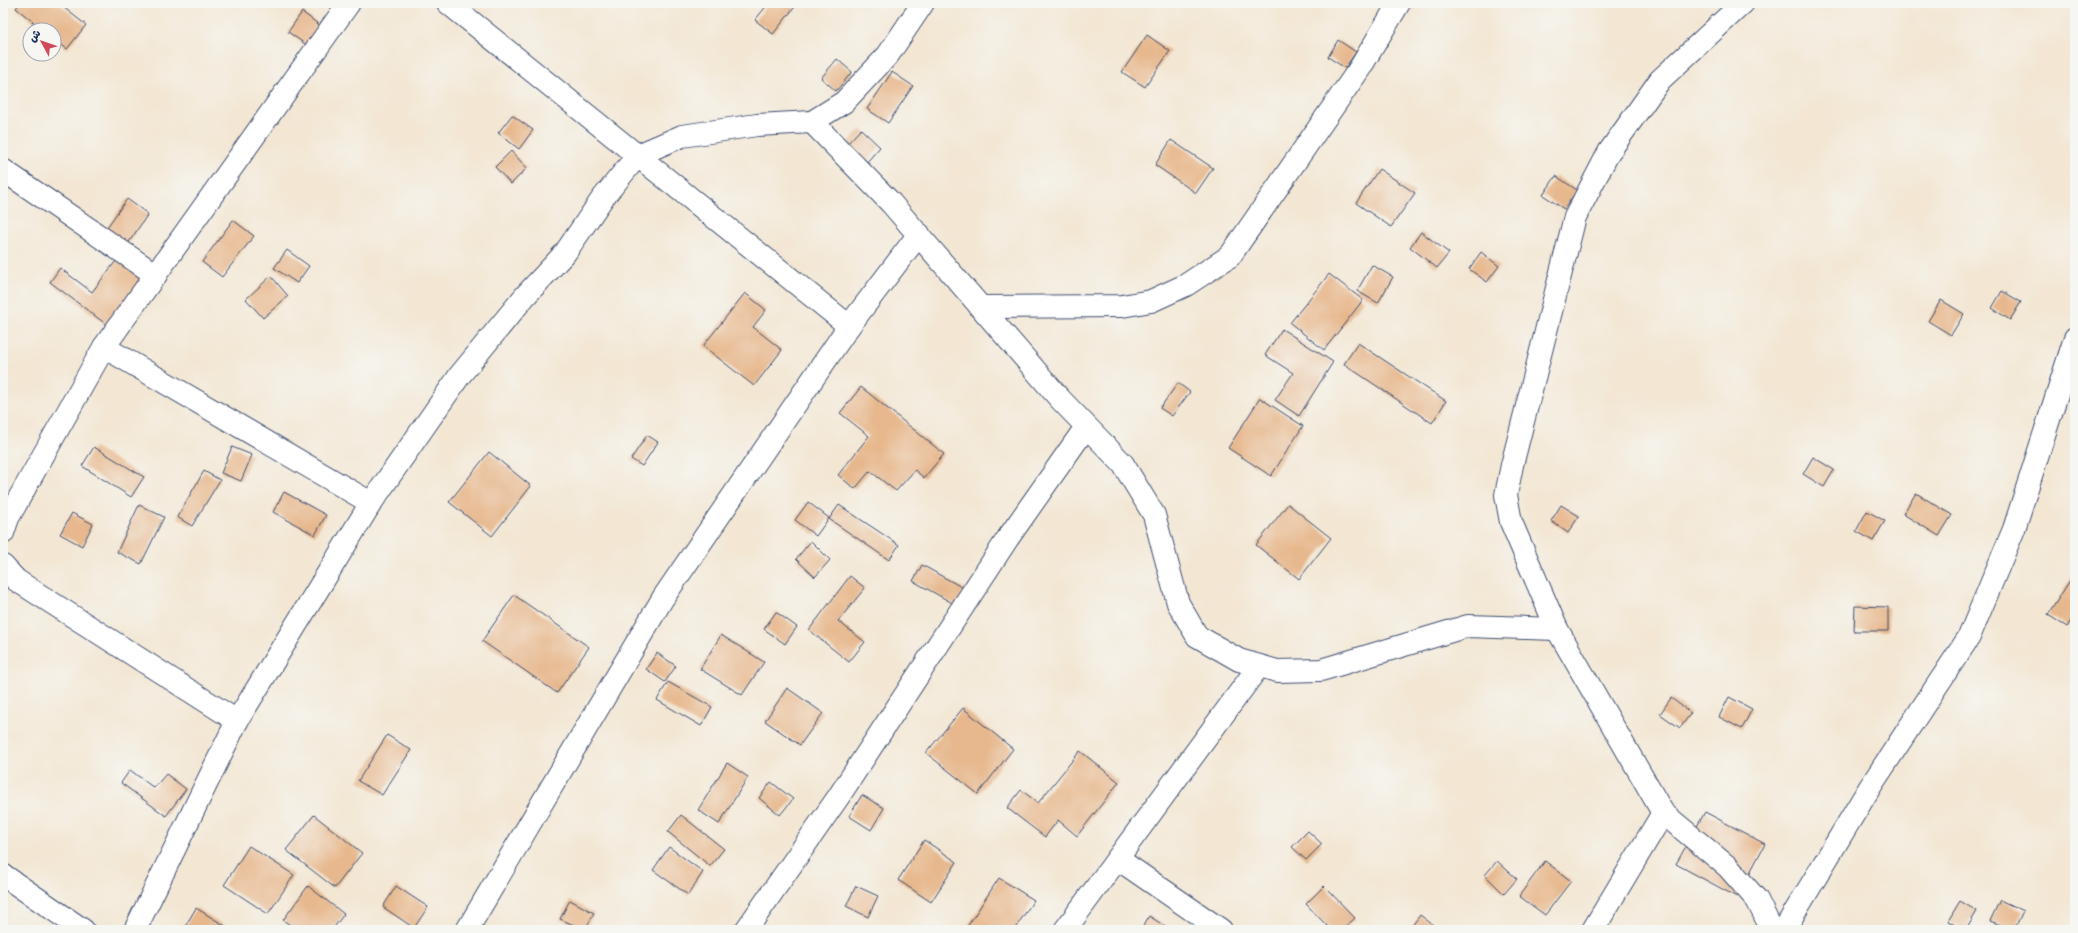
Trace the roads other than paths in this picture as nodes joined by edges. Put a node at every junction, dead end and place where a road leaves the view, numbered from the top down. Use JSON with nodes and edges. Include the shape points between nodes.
{"nodes":[{"id":1,"x":350,"y":3,"type":"edge"},
{"id":2,"x":448,"y":3,"type":"edge"},
{"id":3,"x":923,"y":3,"type":"edge"},
{"id":4,"x":1399,"y":3,"type":"edge"},
{"id":5,"x":1743,"y":3,"type":"edge"},
{"id":6,"x":812,"y":122,"type":"junction"},
{"id":7,"x":638,"y":155,"type":"junction"},
{"id":8,"x":3,"y":170,"type":"edge"},
{"id":9,"x":919,"y":234,"type":"junction"},
{"id":10,"x":156,"y":275,"type":"junction"},
{"id":11,"x":980,"y":307,"type":"junction"},
{"id":12,"x":849,"y":326,"type":"junction"},
{"id":13,"x":2075,"y":338,"type":"edge"},
{"id":14,"x":104,"y":347,"type":"junction"},
{"id":15,"x":1086,"y":427,"type":"junction"},
{"id":16,"x":371,"y":503,"type":"junction"},
{"id":17,"x":3,"y":533,"type":"edge"},
{"id":18,"x":3,"y":566,"type":"edge"},
{"id":19,"x":1557,"y":630,"type":"junction"},
{"id":20,"x":1259,"y":666,"type":"junction"},
{"id":21,"x":238,"y":721,"type":"junction"},
{"id":22,"x":1663,"y":813,"type":"junction"},
{"id":23,"x":1118,"y":859,"type":"junction"},
{"id":24,"x":3,"y":875,"type":"edge"},
{"id":25,"x":83,"y":930,"type":"edge"},
{"id":26,"x":135,"y":930,"type":"edge"},
{"id":27,"x":467,"y":930,"type":"edge"},
{"id":28,"x":746,"y":930,"type":"edge"},
{"id":29,"x":1065,"y":930,"type":"edge"},
{"id":30,"x":1221,"y":930,"type":"edge"},
{"id":31,"x":1593,"y":930,"type":"edge"},
{"id":32,"x":1772,"y":930,"type":"edge"},
{"id":33,"x":1784,"y":930,"type":"edge"}],
"edges":[{"from":1,"to":10,"type":"street"},
{"from":2,"to":7,"type":"street"},
{"from":3,"to":6,"type":"street","via":[[888,55],[849,97]]},
{"from":4,"to":11,"type":"street","via":[[1360,68],[1230,256],[1186,286],[1151,301],[1122,306]]},
{"from":5,"to":19,"type":"street","via":[[1660,80],[1609,152],[1575,217],[1506,495],[1511,522]]},
{"from":6,"to":7,"type":"street","via":[[682,136]]},
{"from":6,"to":9,"type":"street"},
{"from":7,"to":12,"type":"street"},
{"from":7,"to":16,"type":"street","via":[[602,199],[565,253],[460,375]]},
{"from":8,"to":10,"type":"street"},
{"from":9,"to":11,"type":"street"},
{"from":9,"to":12,"type":"street"},
{"from":10,"to":14,"type":"street"},
{"from":11,"to":15,"type":"street"},
{"from":12,"to":27,"type":"street","via":[[663,598]]},
{"from":13,"to":33,"type":"street","via":[[2014,530],[1969,637],[1870,787]]},
{"from":14,"to":16,"type":"street"},
{"from":14,"to":17,"type":"street","via":[[8,518]]},
{"from":15,"to":20,"type":"street","via":[[1123,464],[1154,515],[1178,603],[1197,636],[1239,660]]},
{"from":15,"to":28,"type":"street","via":[[1008,538],[840,796]]},
{"from":16,"to":21,"type":"street"},
{"from":18,"to":21,"type":"street","via":[[16,580]]},
{"from":19,"to":20,"type":"street","via":[[1468,626],[1322,670],[1277,671]]},
{"from":19,"to":22,"type":"street"},
{"from":20,"to":23,"type":"street"},
{"from":21,"to":26,"type":"street"},
{"from":22,"to":31,"type":"street"},
{"from":22,"to":32,"type":"street","via":[[1728,867],[1757,900]]},
{"from":23,"to":29,"type":"street"},
{"from":23,"to":30,"type":"street"},
{"from":24,"to":25,"type":"street"}]}
